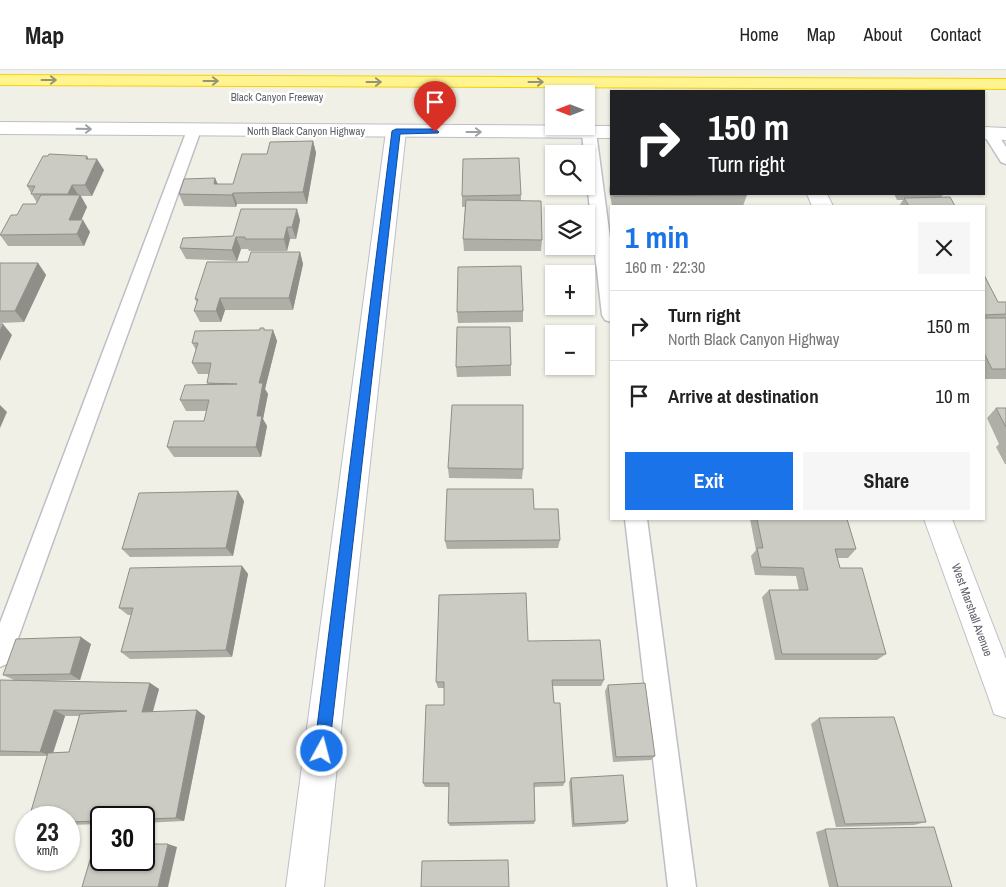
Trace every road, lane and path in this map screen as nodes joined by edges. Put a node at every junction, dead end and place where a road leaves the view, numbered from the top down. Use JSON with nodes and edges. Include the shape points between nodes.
{"nodes":[{"id":1,"x":598,"y":70,"type":"edge"},
{"id":2,"x":1006,"y":72,"type":"edge"},
{"id":3,"x":0,"y":80,"type":"edge"},
{"id":4,"x":1006,"y":84,"type":"edge"},
{"id":5,"x":0,"y":96,"type":"edge"},
{"id":6,"x":545,"y":98,"type":"edge"},
{"id":7,"x":595,"y":98,"type":"edge"},
{"id":8,"x":610,"y":98,"type":"edge"},
{"id":9,"x":985,"y":100,"type":"edge"},
{"id":10,"x":1006,"y":100,"type":"edge"},
{"id":11,"x":0,"y":128,"type":"edge"},
{"id":12,"x":194,"y":130,"type":"junction"},
{"id":13,"x":396,"y":131,"type":"junction"},
{"id":14,"x":545,"y":132,"type":"edge"},
{"id":15,"x":595,"y":132,"type":"edge"},
{"id":16,"x":610,"y":132,"type":"edge"},
{"id":17,"x":993,"y":134,"type":"edge"},
{"id":18,"x":589,"y":135,"type":"edge"},
{"id":19,"x":1006,"y":159,"type":"edge"},
{"id":20,"x":610,"y":306,"type":"edge"},
{"id":21,"x":636,"y":520,"type":"edge"},
{"id":22,"x":938,"y":520,"type":"edge"},
{"id":23,"x":0,"y":655,"type":"edge"},
{"id":24,"x":1006,"y":702,"type":"edge"},
{"id":25,"x":305,"y":887,"type":"edge"},
{"id":26,"x":682,"y":887,"type":"edge"}],
"edges":[{"from":1,"to":2,"type":"highway"},
{"from":3,"to":4,"type":"highway","one_way":true},
{"from":5,"to":6,"type":"highway","name":"Black Canyon Freeway"},
{"from":7,"to":8,"type":"highway"},
{"from":9,"to":10,"type":"highway"},
{"from":11,"to":12,"type":"street","name":"North Black Canyon Highway","one_way":true},
{"from":12,"to":13,"type":"street","name":"North Black Canyon Highway"},
{"from":12,"to":23,"type":"lane"},
{"from":13,"to":14,"type":"street","name":"North Black Canyon Highway","one_way":true},
{"from":13,"to":25,"type":"street"},
{"from":15,"to":16,"type":"street","name":"North Black Canyon Highway"},
{"from":17,"to":19,"type":"lane"},
{"from":18,"to":20,"type":"lane"},
{"from":21,"to":26,"type":"lane"},
{"from":22,"to":24,"type":"street","name":"West Marshall Avenue"}]}
